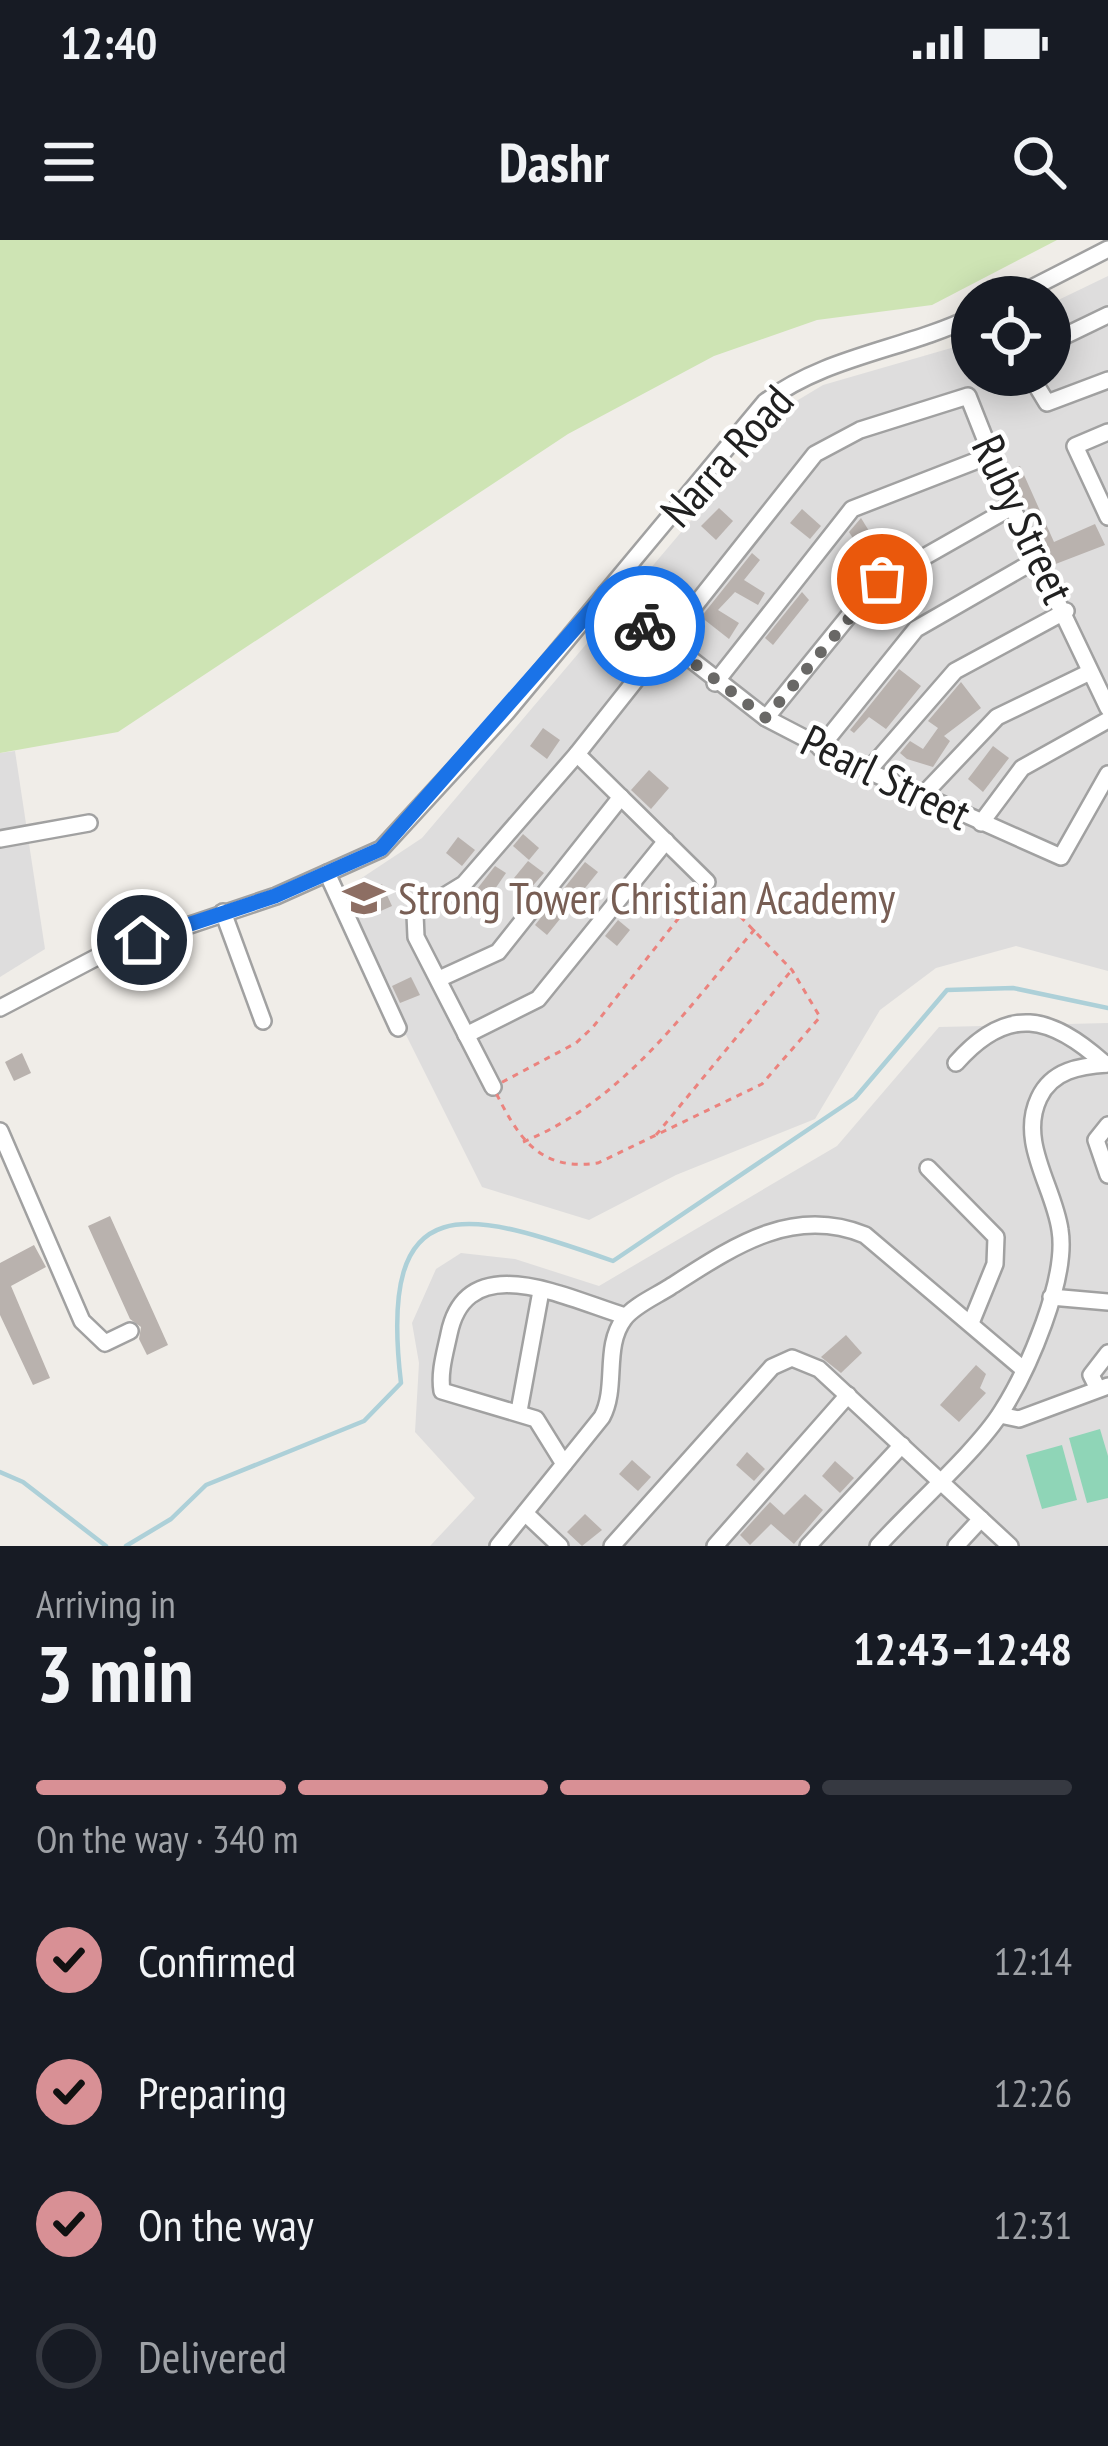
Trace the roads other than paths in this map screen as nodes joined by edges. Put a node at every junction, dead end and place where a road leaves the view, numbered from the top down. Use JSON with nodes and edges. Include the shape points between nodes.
{"nodes":[{"id":1,"x":1108,"y":249,"type":"edge"},
{"id":2,"x":1055,"y":276,"type":"edge"},
{"id":3,"x":1108,"y":315,"type":"edge"},
{"id":4,"x":951,"y":327,"type":"edge"},
{"id":5,"x":1071,"y":333,"type":"edge"},
{"id":6,"x":1108,"y":380,"type":"edge"},
{"id":7,"x":1071,"y":394,"type":"edge"},
{"id":8,"x":1108,"y":431,"type":"edge"},
{"id":9,"x":991,"y":455,"type":"junction"},
{"id":10,"x":1012,"y":507,"type":"junction"},
{"id":11,"x":1108,"y":517,"type":"edge"},
{"id":12,"x":1036,"y":560,"type":"junction"},
{"id":13,"x":606,"y":593,"type":"junction"},
{"id":14,"x":1066,"y":611,"type":"junction"},
{"id":15,"x":663,"y":640,"type":"junction"},
{"id":16,"x":1090,"y":672,"type":"junction"},
{"id":17,"x":715,"y":683,"type":"junction"},
{"id":18,"x":1108,"y":708,"type":"edge"},
{"id":19,"x":766,"y":718,"type":"junction"},
{"id":20,"x":1108,"y":720,"type":"edge"},
{"id":21,"x":820,"y":748,"type":"junction"},
{"id":22,"x":577,"y":754,"type":"junction"},
{"id":23,"x":868,"y":772,"type":"junction"},
{"id":24,"x":1108,"y":774,"type":"edge"},
{"id":25,"x":923,"y":795,"type":"junction"},
{"id":26,"x":621,"y":797,"type":"junction"},
{"id":27,"x":89,"y":823,"type":"dead end"},
{"id":28,"x":981,"y":823,"type":"junction"},
{"id":29,"x":0,"y":839,"type":"edge"},
{"id":30,"x":666,"y":841,"type":"junction"},
{"id":31,"x":327,"y":874,"type":"junction"},
{"id":32,"x":707,"y":882,"type":"road end"},
{"id":33,"x":223,"y":912,"type":"junction"},
{"id":34,"x":439,"y":979,"type":"junction"},
{"id":35,"x":4,"y":1001,"type":"edge"},
{"id":36,"x":263,"y":1021,"type":"dead end"},
{"id":37,"x":398,"y":1028,"type":"dead end"},
{"id":38,"x":466,"y":1035,"type":"junction"},
{"id":39,"x":956,"y":1063,"type":"dead end"},
{"id":40,"x":1107,"y":1064,"type":"edge"},
{"id":41,"x":493,"y":1087,"type":"road end"},
{"id":42,"x":1108,"y":1125,"type":"edge"},
{"id":43,"x":0,"y":1131,"type":"edge"},
{"id":44,"x":928,"y":1168,"type":"dead end"},
{"id":45,"x":1108,"y":1174,"type":"edge"},
{"id":46,"x":541,"y":1291,"type":"junction"},
{"id":47,"x":1052,"y":1297,"type":"junction"},
{"id":48,"x":1108,"y":1302,"type":"edge"},
{"id":49,"x":625,"y":1316,"type":"junction"},
{"id":50,"x":971,"y":1323,"type":"junction"},
{"id":51,"x":130,"y":1331,"type":"dead end"},
{"id":52,"x":1108,"y":1353,"type":"edge"},
{"id":53,"x":1023,"y":1369,"type":"junction"},
{"id":54,"x":1103,"y":1387,"type":"edge"},
{"id":55,"x":848,"y":1395,"type":"junction"},
{"id":56,"x":519,"y":1411,"type":"junction"},
{"id":57,"x":1000,"y":1414,"type":"junction"},
{"id":58,"x":902,"y":1444,"type":"junction"},
{"id":59,"x":564,"y":1464,"type":"junction"},
{"id":60,"x":939,"y":1479,"type":"junction"},
{"id":61,"x":525,"y":1513,"type":"junction"},
{"id":62,"x":981,"y":1519,"type":"junction"},
{"id":63,"x":498,"y":1546,"type":"edge"},
{"id":64,"x":560,"y":1546,"type":"edge"},
{"id":65,"x":612,"y":1546,"type":"edge"},
{"id":66,"x":715,"y":1546,"type":"edge"},
{"id":67,"x":808,"y":1546,"type":"edge"},
{"id":68,"x":878,"y":1546,"type":"edge"},
{"id":69,"x":956,"y":1546,"type":"edge"},
{"id":70,"x":1010,"y":1546,"type":"edge"}],
"edges":[{"from":1,"to":2,"type":"street"},
{"from":3,"to":5,"type":"street"},
{"from":4,"to":13,"type":"street","name":"Narra Road","via":[[798,377],[765,402]]},
{"from":6,"to":7,"type":"street"},
{"from":8,"to":11,"type":"street","via":[[1075,446]]},
{"from":9,"to":10,"type":"street","name":"Ruby Street"},
{"from":9,"to":15,"type":"street","name":"Ruby Street","via":[[968,396],[860,430],[815,454]]},
{"from":9,"to":17,"type":"street","via":[[852,509]]},
{"from":10,"to":12,"type":"street","name":"Ruby Street"},
{"from":10,"to":19,"type":"street","via":[[873,586]]},
{"from":12,"to":14,"type":"street","name":"Ruby Street"},
{"from":12,"to":21,"type":"street","via":[[916,629]]},
{"from":13,"to":15,"type":"street","name":"Pearl Street"},
{"from":13,"to":31,"type":"street","name":"Narra Road","via":[[381,849]]},
{"from":14,"to":16,"type":"street","name":"Ruby Street"},
{"from":14,"to":23,"type":"street","via":[[955,671]]},
{"from":15,"to":17,"type":"street","name":"Pearl Street"},
{"from":15,"to":22,"type":"street"},
{"from":16,"to":18,"type":"street","name":"Ruby Street"},
{"from":16,"to":25,"type":"street","via":[[997,717]]},
{"from":17,"to":19,"type":"street","name":"Pearl Street"},
{"from":19,"to":21,"type":"street","name":"Pearl Street"},
{"from":20,"to":28,"type":"street","via":[[1022,768]]},
{"from":21,"to":23,"type":"street","name":"Pearl Street"},
{"from":22,"to":26,"type":"street"},
{"from":22,"to":34,"type":"street","via":[[464,884],[416,914],[413,930]]},
{"from":23,"to":25,"type":"street","name":"Pearl Street"},
{"from":24,"to":28,"type":"street","name":"Pearl Street","via":[[1060,857]]},
{"from":25,"to":28,"type":"street","name":"Pearl Street"},
{"from":26,"to":30,"type":"street"},
{"from":26,"to":34,"type":"street","via":[[498,952]]},
{"from":27,"to":29,"type":"street"},
{"from":30,"to":32,"type":"street"},
{"from":30,"to":38,"type":"street","via":[[538,999]]},
{"from":31,"to":33,"type":"street","name":"Narra Road"},
{"from":31,"to":37,"type":"street"},
{"from":33,"to":35,"type":"street","name":"Narra Road","via":[[101,955]]},
{"from":33,"to":36,"type":"street"},
{"from":34,"to":38,"type":"street"},
{"from":38,"to":41,"type":"street"},
{"from":39,"to":40,"type":"street","via":[[992,1030],[1018,1022],[1062,1033]]},
{"from":40,"to":47,"type":"street","via":[[1067,1070],[1040,1096],[1033,1117],[1032,1140],[1062,1243]]},
{"from":42,"to":45,"type":"street","via":[[1096,1140]]},
{"from":43,"to":51,"type":"street","via":[[82,1321],[105,1343]]},
{"from":44,"to":50,"type":"street","via":[[996,1237],[995,1264]]},
{"from":46,"to":49,"type":"street"},
{"from":46,"to":56,"type":"street"},
{"from":46,"to":56,"type":"street","via":[[507,1283],[477,1288],[452,1319],[441,1375],[448,1396]]},
{"from":47,"to":48,"type":"street"},
{"from":47,"to":53,"type":"street"},
{"from":49,"to":50,"type":"street","via":[[735,1244],[808,1223],[865,1235]]},
{"from":49,"to":59,"type":"street","via":[[614,1339],[608,1405]]},
{"from":50,"to":53,"type":"street"},
{"from":52,"to":54,"type":"street","via":[[1091,1375]]},
{"from":53,"to":57,"type":"street"},
{"from":54,"to":57,"type":"street","via":[[1019,1419]]},
{"from":55,"to":58,"type":"street"},
{"from":55,"to":65,"type":"street","via":[[806,1361],[781,1361]]},
{"from":55,"to":66,"type":"street"},
{"from":56,"to":59,"type":"street","via":[[542,1425]]},
{"from":57,"to":60,"type":"street"},
{"from":58,"to":60,"type":"street"},
{"from":58,"to":67,"type":"street"},
{"from":59,"to":61,"type":"street"},
{"from":60,"to":62,"type":"street"},
{"from":60,"to":68,"type":"street"},
{"from":61,"to":63,"type":"street"},
{"from":61,"to":64,"type":"street"},
{"from":62,"to":69,"type":"street"},
{"from":62,"to":70,"type":"street"}]}
